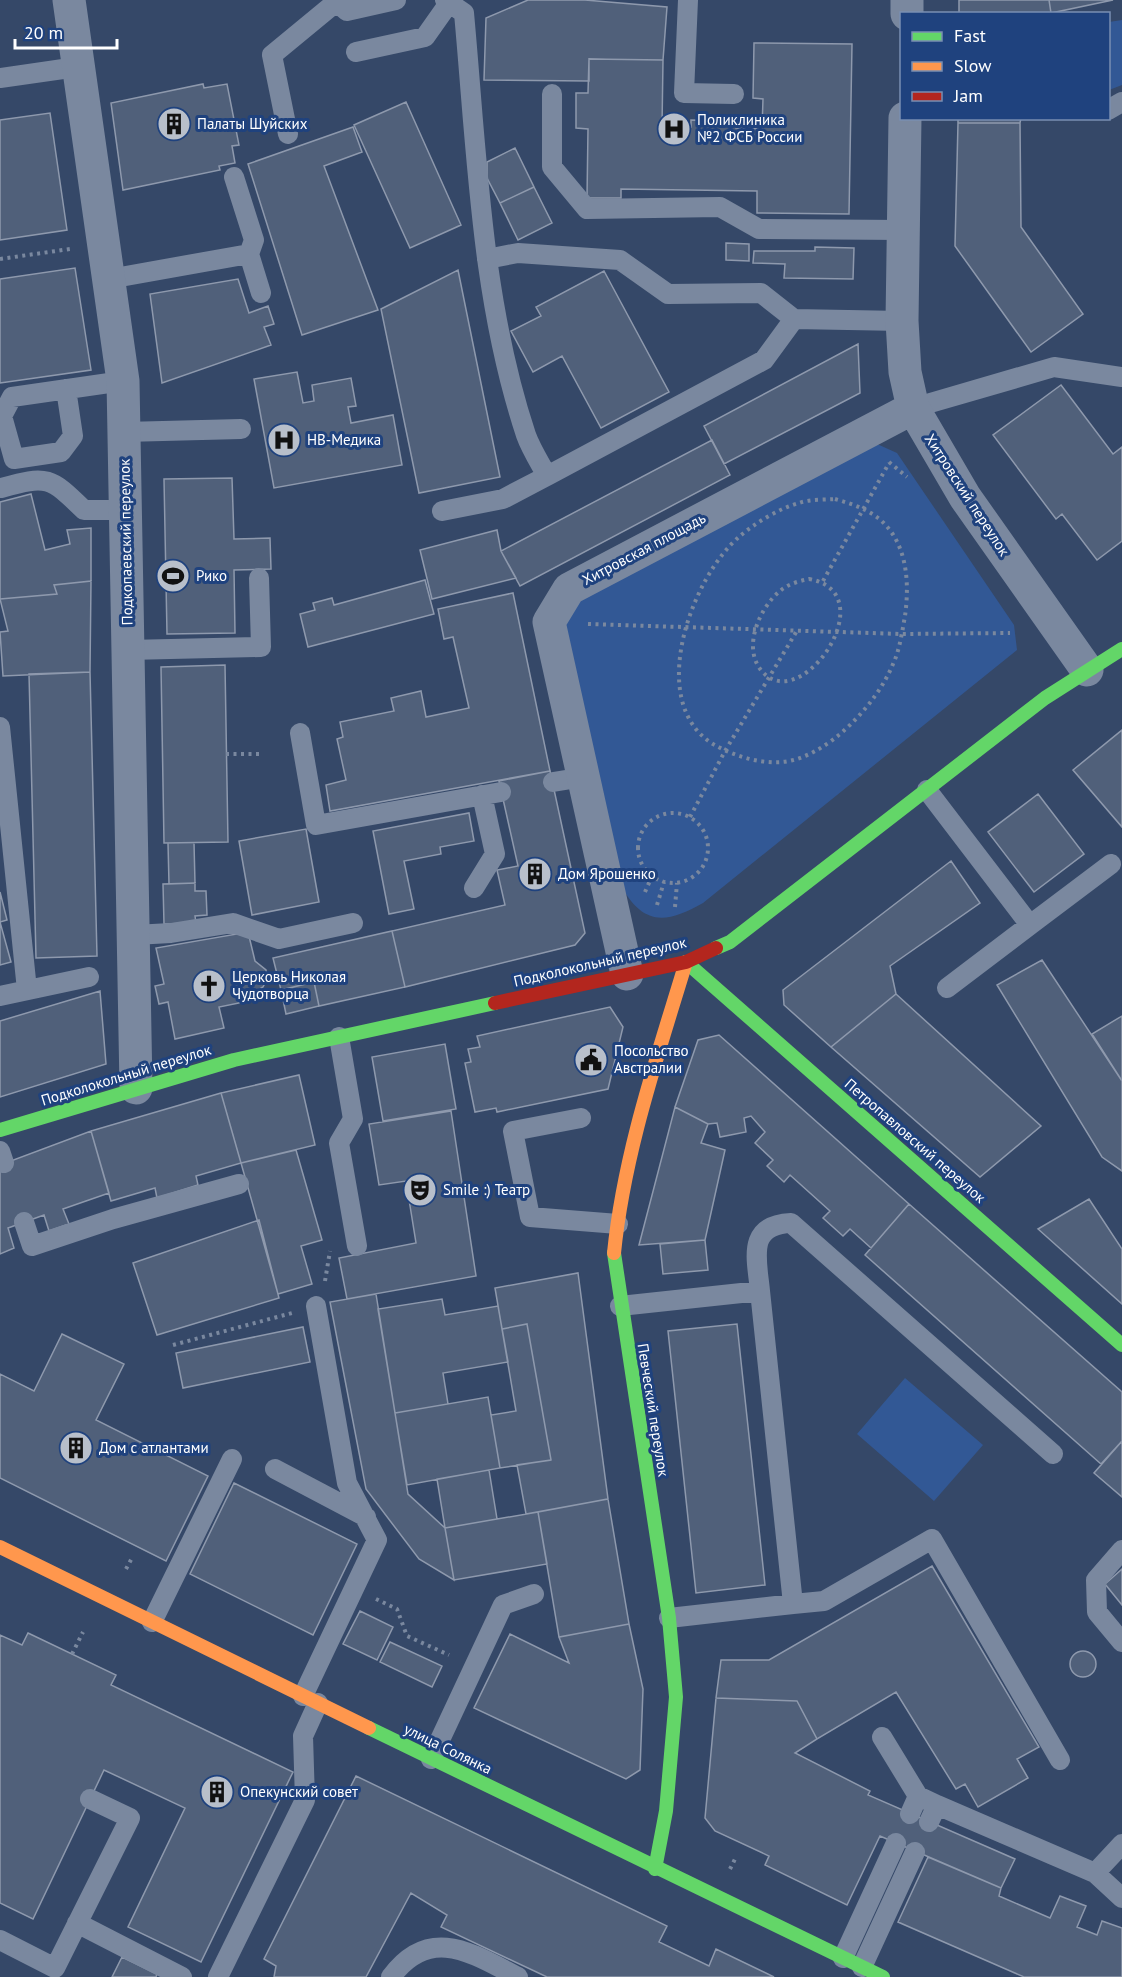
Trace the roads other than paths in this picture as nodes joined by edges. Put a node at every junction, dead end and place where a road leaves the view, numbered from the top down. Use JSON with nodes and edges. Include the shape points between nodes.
{"nodes":[{"id":1,"x":69,"y":0,"type":"edge"},
{"id":2,"x":396,"y":0,"type":"edge"},
{"id":3,"x":688,"y":0,"type":"edge"},
{"id":4,"x":335,"y":1,"type":"edge"},
{"id":5,"x":447,"y":2,"type":"edge"},
{"id":6,"x":356,"y":52,"type":"dead end"},
{"id":7,"x":77,"y":67,"type":"junction"},
{"id":8,"x":0,"y":78,"type":"edge"},
{"id":9,"x":552,"y":94,"type":"dead end"},
{"id":10,"x":734,"y":94,"type":"dead end"},
{"id":11,"x":905,"y":120,"type":"edge"},
{"id":12,"x":288,"y":134,"type":"dead end"},
{"id":13,"x":234,"y":177,"type":"dead end"},
{"id":14,"x":903,"y":230,"type":"junction"},
{"id":15,"x":249,"y":254,"type":"junction"},
{"id":16,"x":487,"y":259,"type":"junction"},
{"id":17,"x":109,"y":279,"type":"junction"},
{"id":18,"x":261,"y":293,"type":"dead end"},
{"id":19,"x":794,"y":319,"type":"junction"},
{"id":20,"x":902,"y":321,"type":"junction"},
{"id":21,"x":1122,"y":377,"type":"edge"},
{"id":22,"x":123,"y":381,"type":"junction"},
{"id":23,"x":66,"y":390,"type":"dead end"},
{"id":24,"x":913,"y":408,"type":"junction"},
{"id":25,"x":242,"y":429,"type":"dead end"},
{"id":26,"x":124,"y":432,"type":"junction"},
{"id":27,"x":547,"y":476,"type":"junction"},
{"id":28,"x":2,"y":488,"type":"dead end"},
{"id":29,"x":126,"y":510,"type":"junction"},
{"id":30,"x":442,"y":512,"type":"dead end"},
{"id":31,"x":259,"y":578,"type":"dead end"},
{"id":32,"x":1122,"y":649,"type":"edge"},
{"id":33,"x":128,"y":650,"type":"junction"},
{"id":34,"x":1087,"y":670,"type":"junction"},
{"id":35,"x":0,"y":727,"type":"edge"},
{"id":36,"x":300,"y":733,"type":"dead end"},
{"id":37,"x":927,"y":790,"type":"junction"},
{"id":38,"x":1111,"y":864,"type":"dead end"},
{"id":39,"x":474,"y":888,"type":"dead end"},
{"id":40,"x":354,"y":923,"type":"dead end"},
{"id":41,"x":1030,"y":925,"type":"junction"},
{"id":42,"x":134,"y":935,"type":"junction"},
{"id":43,"x":686,"y":962,"type":"junction"},
{"id":44,"x":627,"y":974,"type":"junction"},
{"id":45,"x":89,"y":977,"type":"dead end"},
{"id":46,"x":947,"y":988,"type":"dead end"},
{"id":47,"x":27,"y":990,"type":"junction"},
{"id":48,"x":0,"y":996,"type":"edge"},
{"id":49,"x":339,"y":1037,"type":"junction"},
{"id":50,"x":136,"y":1088,"type":"junction"},
{"id":51,"x":581,"y":1118,"type":"dead end"},
{"id":52,"x":0,"y":1130,"type":"edge"},
{"id":53,"x":238,"y":1184,"type":"dead end"},
{"id":54,"x":24,"y":1222,"type":"dead end"},
{"id":55,"x":618,"y":1224,"type":"junction"},
{"id":56,"x":357,"y":1246,"type":"road end"},
{"id":57,"x":760,"y":1291,"type":"junction"},
{"id":58,"x":316,"y":1306,"type":"road end"},
{"id":59,"x":620,"y":1306,"type":"junction"},
{"id":60,"x":1122,"y":1345,"type":"edge"},
{"id":61,"x":1053,"y":1454,"type":"dead end"},
{"id":62,"x":232,"y":1459,"type":"dead end"},
{"id":63,"x":275,"y":1469,"type":"dead end"},
{"id":64,"x":366,"y":1517,"type":"junction"},
{"id":65,"x":0,"y":1547,"type":"edge"},
{"id":66,"x":1122,"y":1550,"type":"edge"},
{"id":67,"x":534,"y":1594,"type":"dead end"},
{"id":68,"x":793,"y":1604,"type":"junction"},
{"id":69,"x":669,"y":1618,"type":"junction"},
{"id":70,"x":152,"y":1622,"type":"junction"},
{"id":71,"x":1122,"y":1642,"type":"edge"},
{"id":72,"x":311,"y":1700,"type":"junction"},
{"id":73,"x":882,"y":1737,"type":"dead end"},
{"id":74,"x":431,"y":1759,"type":"junction"},
{"id":75,"x":1060,"y":1760,"type":"dead end"},
{"id":76,"x":918,"y":1796,"type":"junction"},
{"id":77,"x":90,"y":1799,"type":"dead end"},
{"id":78,"x":910,"y":1814,"type":"dead end"},
{"id":79,"x":896,"y":1843,"type":"dead end"},
{"id":80,"x":1122,"y":1845,"type":"edge"},
{"id":81,"x":915,"y":1852,"type":"dead end"},
{"id":82,"x":655,"y":1869,"type":"junction"},
{"id":83,"x":1095,"y":1873,"type":"junction"},
{"id":84,"x":1122,"y":1898,"type":"edge"},
{"id":85,"x":77,"y":1923,"type":"junction"},
{"id":86,"x":0,"y":1940,"type":"edge"},
{"id":87,"x":843,"y":1959,"type":"junction"},
{"id":88,"x":862,"y":1967,"type":"junction"},
{"id":89,"x":172,"y":1975,"type":"edge"},
{"id":90,"x":218,"y":1977,"type":"edge"},
{"id":91,"x":391,"y":1977,"type":"edge"},
{"id":92,"x":518,"y":1977,"type":"edge"},
{"id":93,"x":882,"y":1977,"type":"edge"}],
"edges":[{"from":1,"to":7,"type":"street","name":"Подкопаевский переулок"},
{"from":2,"to":4,"type":"lane","via":[[347,11]]},
{"from":3,"to":10,"type":"lane","via":[[684,93]]},
{"from":4,"to":12,"type":"lane","via":[[272,55]]},
{"from":5,"to":6,"type":"lane","via":[[425,37]]},
{"from":5,"to":16,"type":"lane","via":[[464,13]]},
{"from":7,"to":8,"type":"lane"},
{"from":7,"to":17,"type":"street","name":"Подкопаевский переулок"},
{"from":9,"to":14,"type":"lane","via":[[552,167],[587,209],[720,207],[759,229]]},
{"from":11,"to":14,"type":"street","name":"Хитровский переулок"},
{"from":13,"to":15,"type":"lane","via":[[254,240]]},
{"from":14,"to":20,"type":"street","name":"Хитровский переулок"},
{"from":15,"to":17,"type":"lane"},
{"from":15,"to":18,"type":"lane"},
{"from":16,"to":19,"type":"lane","via":[[518,253],[620,260],[668,294],[761,292]]},
{"from":16,"to":27,"type":"lane","via":[[501,336],[527,437]]},
{"from":17,"to":22,"type":"street","name":"Подкопаевский переулок"},
{"from":19,"to":20,"type":"lane"},
{"from":19,"to":27,"type":"lane","via":[[764,360]]},
{"from":20,"to":24,"type":"street","name":"Хитровский переулок","via":[[905,372]]},
{"from":21,"to":24,"type":"lane","via":[[1054,367]]},
{"from":22,"to":23,"type":"lane"},
{"from":22,"to":26,"type":"street","name":"Подкопаевский переулок"},
{"from":24,"to":34,"type":"street","name":"Хитровский переулок","via":[[964,496]]},
{"from":24,"to":44,"type":"street","name":"Хитровская площадь","via":[[569,589],[555,607],[549,622],[568,780]]},
{"from":25,"to":26,"type":"lane"},
{"from":26,"to":29,"type":"street","name":"Подкопаевский переулок"},
{"from":27,"to":30,"type":"lane","via":[[503,499]]},
{"from":28,"to":29,"type":"lane","via":[[34,479],[56,483],[84,510]]},
{"from":29,"to":33,"type":"street","name":"Подкопаевский переулок"},
{"from":31,"to":33,"type":"lane","via":[[261,647]]},
{"from":32,"to":34,"type":"street","name":"Подколокольный переулок"},
{"from":33,"to":42,"type":"street","name":"Подкопаевский переулок"},
{"from":34,"to":37,"type":"street","name":"Подколокольный переулок"},
{"from":35,"to":47,"type":"lane","via":[[14,945]]},
{"from":36,"to":39,"type":"lane","via":[[316,825],[492,793],[495,854]]},
{"from":37,"to":41,"type":"lane"},
{"from":37,"to":43,"type":"street","name":"Подколокольный переулок","via":[[730,942]]},
{"from":38,"to":41,"type":"lane"},
{"from":40,"to":42,"type":"lane","via":[[279,939],[233,923]]},
{"from":41,"to":46,"type":"lane"},
{"from":42,"to":50,"type":"street","name":"Подкопаевский переулок"},
{"from":43,"to":44,"type":"street","name":"Подколокольный переулок"},
{"from":43,"to":55,"type":"street","name":"Певческий переулок","via":[[637,1126]]},
{"from":43,"to":60,"type":"street","name":"Петропавловский переулок"},
{"from":44,"to":49,"type":"street","name":"Подколокольный переулок"},
{"from":45,"to":47,"type":"lane"},
{"from":47,"to":48,"type":"lane"},
{"from":49,"to":50,"type":"street","name":"Подколокольный переулок","via":[[234,1060]]},
{"from":49,"to":56,"type":"lane","via":[[353,1119],[339,1143]]},
{"from":50,"to":52,"type":"street","name":"Подколокольный переулок"},
{"from":51,"to":55,"type":"lane","via":[[513,1131],[530,1218]]},
{"from":53,"to":54,"type":"lane","via":[[32,1246]]},
{"from":55,"to":59,"type":"street","name":"Певческий переулок","via":[[614,1256]]},
{"from":57,"to":59,"type":"lane"},
{"from":57,"to":61,"type":"lane","via":[[756,1249],[761,1234],[775,1224],[791,1223]]},
{"from":57,"to":68,"type":"lane"},
{"from":58,"to":64,"type":"lane","via":[[346,1483]]},
{"from":59,"to":69,"type":"street","name":"Певческий переулок"},
{"from":62,"to":70,"type":"lane"},
{"from":63,"to":64,"type":"lane"},
{"from":64,"to":72,"type":"lane","via":[[377,1540]]},
{"from":65,"to":70,"type":"street","name":"улица Солянка"},
{"from":66,"to":71,"type":"lane","via":[[1095,1580],[1097,1612]]},
{"from":67,"to":74,"type":"lane","via":[[503,1605]]},
{"from":68,"to":69,"type":"lane"},
{"from":68,"to":75,"type":"lane","via":[[824,1601],[932,1539]]},
{"from":69,"to":82,"type":"street","name":"Певческий переулок","via":[[676,1724]]},
{"from":70,"to":72,"type":"street","name":"улица Солянка"},
{"from":72,"to":74,"type":"street","name":"улица Солянка"},
{"from":72,"to":90,"type":"lane","via":[[303,1736],[305,1800]]},
{"from":73,"to":76,"type":"lane"},
{"from":74,"to":82,"type":"street","name":"улица Солянка"},
{"from":76,"to":78,"type":"lane"},
{"from":76,"to":83,"type":"lane","via":[[933,1813]]},
{"from":77,"to":85,"type":"lane","via":[[130,1818]]},
{"from":79,"to":87,"type":"lane"},
{"from":80,"to":83,"type":"lane"},
{"from":81,"to":88,"type":"lane"},
{"from":82,"to":87,"type":"street","name":"улица Солянка"},
{"from":83,"to":84,"type":"lane"},
{"from":85,"to":86,"type":"lane","via":[[55,1968]]},
{"from":85,"to":89,"type":"lane"},
{"from":87,"to":88,"type":"street","name":"улица Солянка"},
{"from":88,"to":93,"type":"street","name":"улица Солянка"},
{"from":91,"to":92,"type":"lane","via":[[419,1952],[441,1947],[465,1950]]}]}
